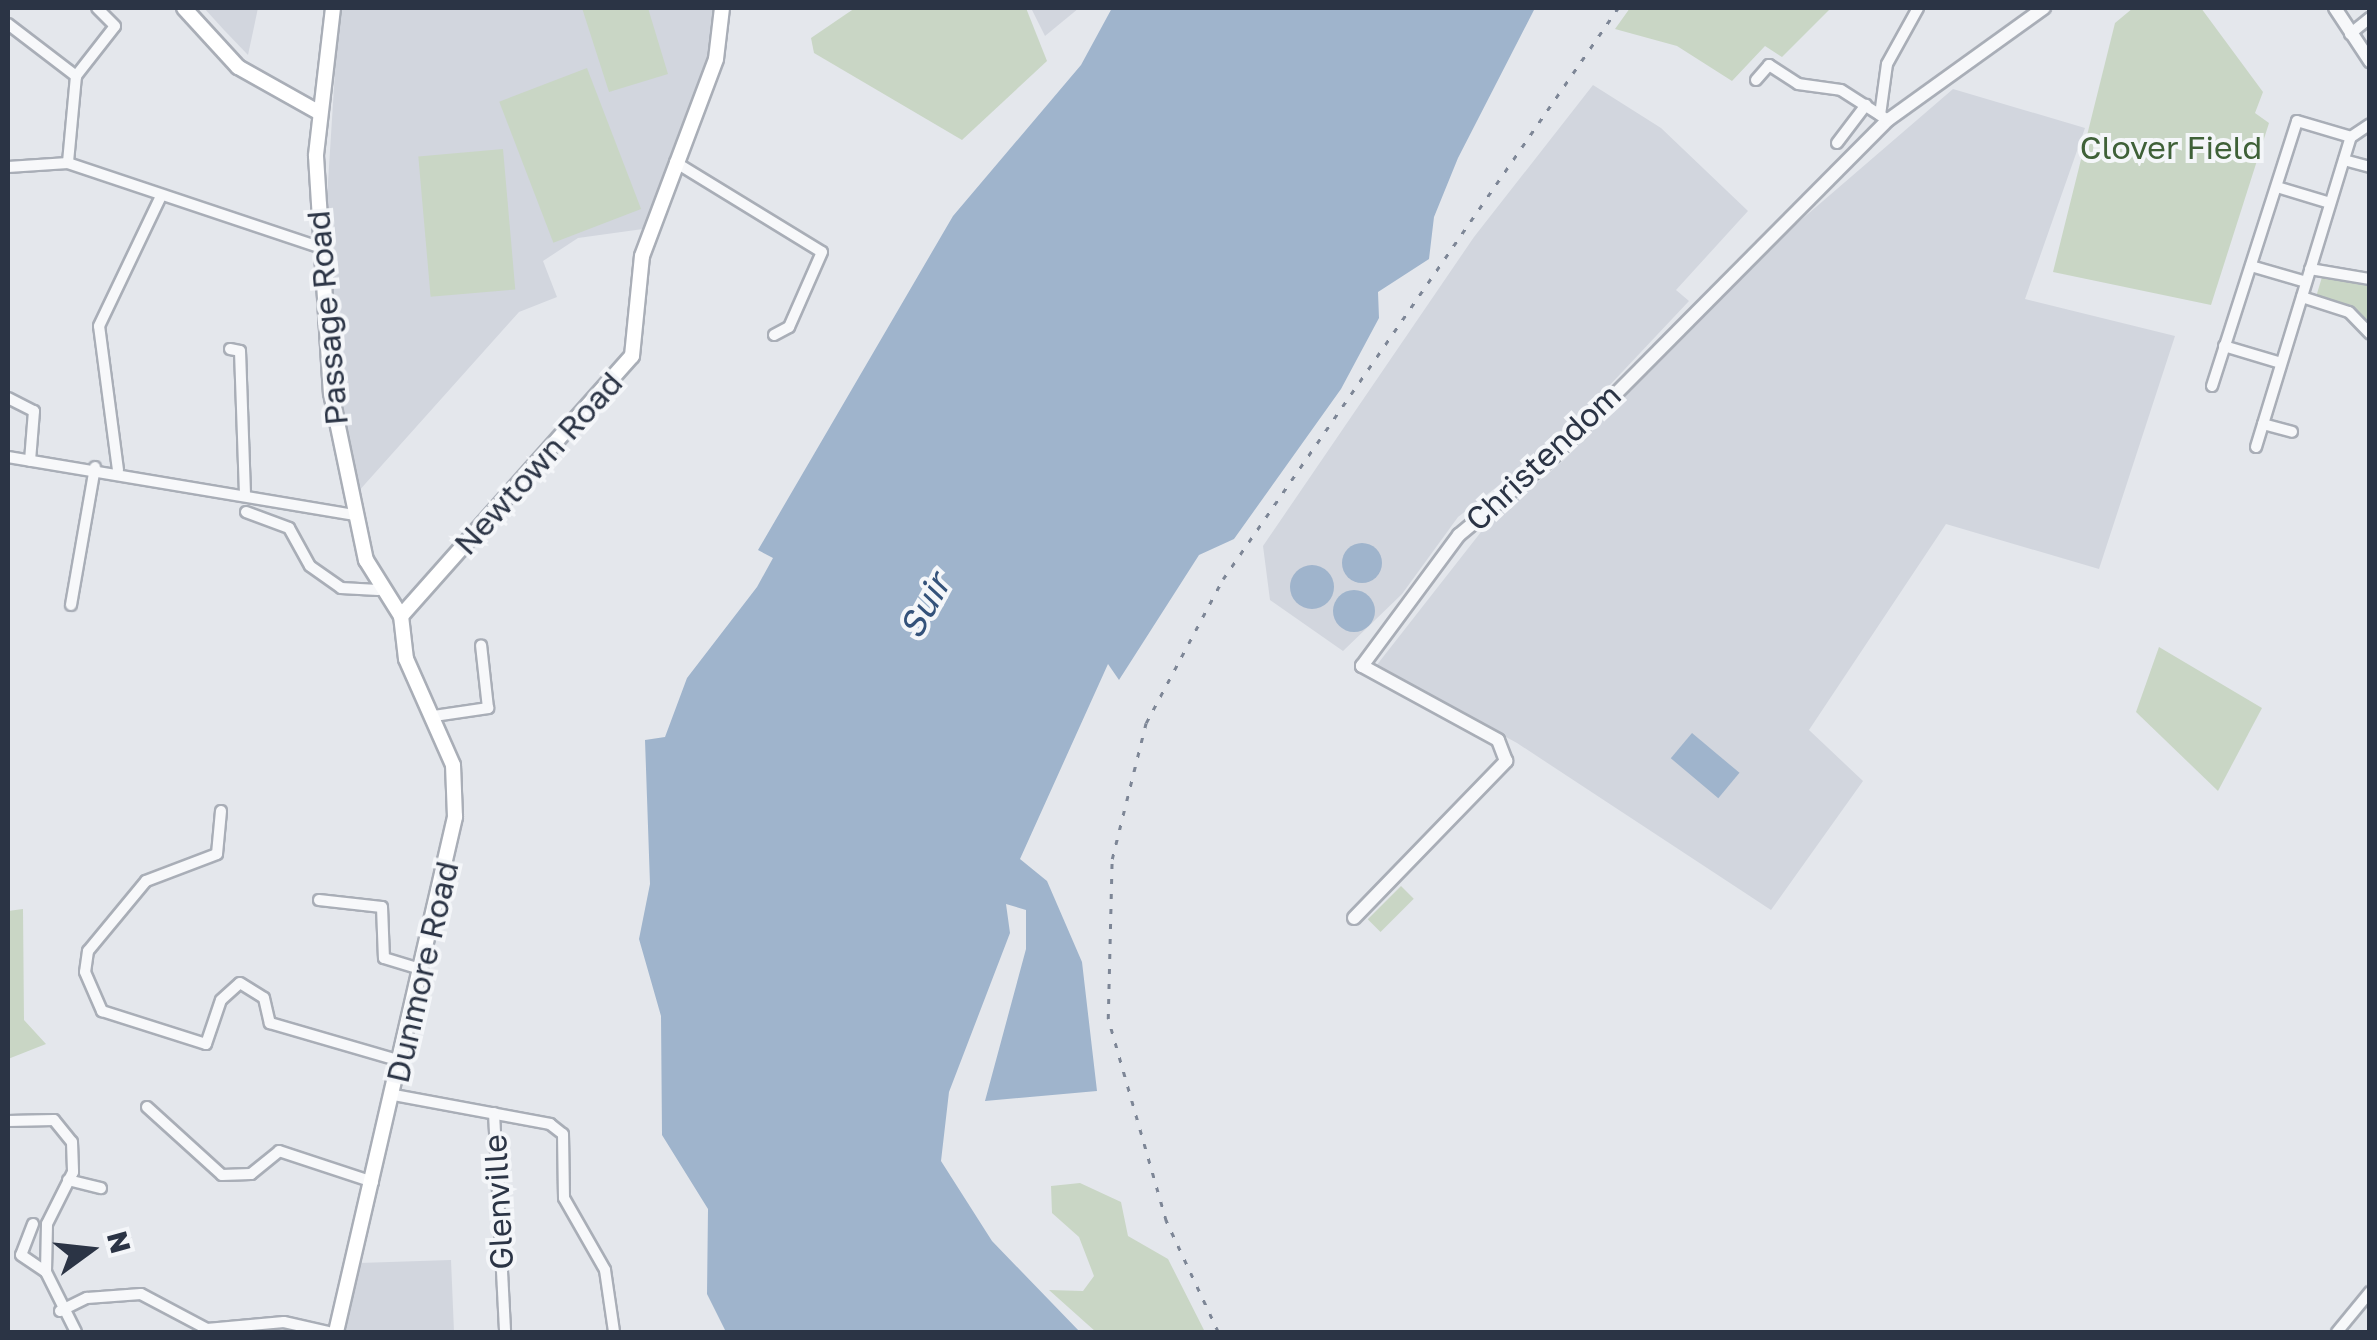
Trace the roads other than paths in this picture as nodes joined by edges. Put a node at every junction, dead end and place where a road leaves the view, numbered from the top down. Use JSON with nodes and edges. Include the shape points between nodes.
{"nodes":[{"id":1,"x":97,"y":8,"type":"edge"},
{"id":2,"x":184,"y":8,"type":"edge"},
{"id":3,"x":333,"y":8,"type":"edge"},
{"id":4,"x":722,"y":8,"type":"edge"},
{"id":5,"x":1918,"y":8,"type":"edge"},
{"id":6,"x":2044,"y":8,"type":"edge"},
{"id":7,"x":2335,"y":8,"type":"edge"},
{"id":8,"x":2370,"y":18,"type":"edge"},
{"id":9,"x":8,"y":24,"type":"edge"},
{"id":10,"x":2350,"y":34,"type":"junction"},
{"id":11,"x":2370,"y":61,"type":"edge"},
{"id":12,"x":76,"y":76,"type":"junction"},
{"id":13,"x":1756,"y":80,"type":"dead end"},
{"id":14,"x":1866,"y":105,"type":"junction"},
{"id":15,"x":320,"y":113,"type":"junction"},
{"id":16,"x":1884,"y":118,"type":"junction"},
{"id":17,"x":2370,"y":124,"type":"edge"},
{"id":18,"x":2353,"y":134,"type":"junction"},
{"id":19,"x":1838,"y":143,"type":"dead end"},
{"id":20,"x":2344,"y":160,"type":"junction"},
{"id":21,"x":675,"y":162,"type":"junction"},
{"id":22,"x":68,"y":163,"type":"junction"},
{"id":23,"x":8,"y":166,"type":"edge"},
{"id":24,"x":2370,"y":168,"type":"edge"},
{"id":25,"x":2277,"y":187,"type":"junction"},
{"id":26,"x":160,"y":198,"type":"junction"},
{"id":27,"x":2330,"y":203,"type":"junction"},
{"id":28,"x":319,"y":247,"type":"junction"},
{"id":29,"x":2251,"y":266,"type":"junction"},
{"id":30,"x":2310,"y":269,"type":"junction"},
{"id":31,"x":2370,"y":279,"type":"edge"},
{"id":32,"x":2306,"y":282,"type":"junction"},
{"id":33,"x":2302,"y":298,"type":"junction"},
{"id":34,"x":2370,"y":334,"type":"edge"},
{"id":35,"x":774,"y":335,"type":"dead end"},
{"id":36,"x":2224,"y":346,"type":"junction"},
{"id":37,"x":230,"y":349,"type":"dead end"},
{"id":38,"x":2280,"y":362,"type":"junction"},
{"id":39,"x":2212,"y":386,"type":"dead end"},
{"id":40,"x":8,"y":398,"type":"edge"},
{"id":41,"x":2263,"y":424,"type":"junction"},
{"id":42,"x":2292,"y":432,"type":"dead end"},
{"id":43,"x":2256,"y":447,"type":"dead end"},
{"id":44,"x":8,"y":457,"type":"edge"},
{"id":45,"x":30,"y":461,"type":"junction"},
{"id":46,"x":95,"y":468,"type":"junction"},
{"id":47,"x":118,"y":470,"type":"junction"},
{"id":48,"x":245,"y":494,"type":"junction"},
{"id":49,"x":246,"y":512,"type":"dead end"},
{"id":50,"x":354,"y":514,"type":"junction"},
{"id":51,"x":378,"y":590,"type":"junction"},
{"id":52,"x":71,"y":605,"type":"dead end"},
{"id":53,"x":401,"y":616,"type":"junction"},
{"id":54,"x":482,"y":646,"type":"dead end"},
{"id":55,"x":434,"y":716,"type":"junction"},
{"id":56,"x":221,"y":812,"type":"dead end"},
{"id":57,"x":320,"y":900,"type":"dead end"},
{"id":58,"x":1354,"y":918,"type":"dead end"},
{"id":59,"x":419,"y":968,"type":"junction"},
{"id":60,"x":401,"y":1060,"type":"junction"},
{"id":61,"x":394,"y":1096,"type":"junction"},
{"id":62,"x":147,"y":1107,"type":"dead end"},
{"id":63,"x":494,"y":1113,"type":"junction"},
{"id":64,"x":8,"y":1121,"type":"edge"},
{"id":65,"x":68,"y":1180,"type":"junction"},
{"id":66,"x":373,"y":1182,"type":"junction"},
{"id":67,"x":101,"y":1188,"type":"dead end"},
{"id":68,"x":34,"y":1224,"type":"dead end"},
{"id":69,"x":46,"y":1272,"type":"junction"},
{"id":70,"x":2370,"y":1292,"type":"edge"},
{"id":71,"x":60,"y":1311,"type":"junction"},
{"id":72,"x":76,"y":1332,"type":"edge"},
{"id":73,"x":328,"y":1332,"type":"edge"},
{"id":74,"x":336,"y":1332,"type":"edge"},
{"id":75,"x":504,"y":1332,"type":"edge"},
{"id":76,"x":614,"y":1332,"type":"edge"},
{"id":77,"x":2337,"y":1332,"type":"edge"}],
"edges":[{"from":1,"to":12,"type":"street","via":[[115,26]]},
{"from":2,"to":15,"type":"main road","via":[[238,67]]},
{"from":3,"to":15,"type":"main road","name":"Passage Road"},
{"from":4,"to":21,"type":"main road","name":"Newtown Road","via":[[716,59]]},
{"from":5,"to":16,"type":"street","via":[[1887,64]]},
{"from":6,"to":16,"type":"street","name":"Christendom"},
{"from":7,"to":10,"type":"street"},
{"from":8,"to":10,"type":"street"},
{"from":9,"to":12,"type":"street"},
{"from":10,"to":11,"type":"street"},
{"from":12,"to":22,"type":"street"},
{"from":13,"to":14,"type":"street","via":[[1769,64]]},
{"from":14,"to":16,"type":"street"},
{"from":14,"to":19,"type":"street"},
{"from":15,"to":28,"type":"main road","name":"Passage Road"},
{"from":16,"to":58,"type":"street","name":"Christendom","via":[[1554,456],[1458,535],[1362,666],[1498,740],[1506,761]]},
{"from":17,"to":18,"type":"street"},
{"from":18,"to":20,"type":"street"},
{"from":18,"to":25,"type":"street","via":[[2297,121]]},
{"from":20,"to":24,"type":"street"},
{"from":20,"to":27,"type":"street"},
{"from":21,"to":35,"type":"street","via":[[822,252],[789,327]]},
{"from":21,"to":53,"type":"main road","name":"Newtown Road","via":[[642,256],[630,359]]},
{"from":22,"to":23,"type":"street"},
{"from":22,"to":26,"type":"street"},
{"from":25,"to":27,"type":"street"},
{"from":25,"to":29,"type":"street"},
{"from":26,"to":28,"type":"street"},
{"from":26,"to":47,"type":"street","via":[[99,326]]},
{"from":27,"to":30,"type":"street"},
{"from":28,"to":50,"type":"main road","name":"Passage Road","via":[[332,406]]},
{"from":29,"to":32,"type":"street"},
{"from":29,"to":36,"type":"street"},
{"from":30,"to":31,"type":"street"},
{"from":30,"to":32,"type":"street"},
{"from":32,"to":33,"type":"street"},
{"from":33,"to":34,"type":"street","via":[[2349,312]]},
{"from":33,"to":38,"type":"street"},
{"from":36,"to":38,"type":"street"},
{"from":36,"to":39,"type":"street"},
{"from":37,"to":48,"type":"street","via":[[240,351]]},
{"from":38,"to":41,"type":"street"},
{"from":40,"to":45,"type":"street","via":[[34,411]]},
{"from":41,"to":42,"type":"street"},
{"from":41,"to":43,"type":"street"},
{"from":44,"to":45,"type":"street"},
{"from":45,"to":46,"type":"street"},
{"from":46,"to":47,"type":"street"},
{"from":46,"to":52,"type":"street"},
{"from":47,"to":48,"type":"street"},
{"from":48,"to":50,"type":"street"},
{"from":49,"to":51,"type":"street","via":[[289,528],[310,566],[340,588]]},
{"from":50,"to":51,"type":"main road","name":"Passage Road"},
{"from":51,"to":53,"type":"main road","name":"Passage Road"},
{"from":53,"to":55,"type":"main road","name":"Dunmore Road","via":[[406,659]]},
{"from":54,"to":55,"type":"street","via":[[488,708]]},
{"from":55,"to":59,"type":"main road","name":"Dunmore Road","via":[[453,764],[456,806]]},
{"from":56,"to":60,"type":"street","via":[[216,854],[146,880],[88,951],[85,972],[102,1010],[206,1044],[221,1000],[240,983],[264,998],[270,1023]]},
{"from":57,"to":59,"type":"street","via":[[382,907],[384,958]]},
{"from":59,"to":60,"type":"main road","name":"Dunmore Road"},
{"from":60,"to":61,"type":"main road","name":"Dunmore Road"},
{"from":61,"to":63,"type":"street","name":"Glenville"},
{"from":61,"to":66,"type":"main road","name":"Dunmore Road"},
{"from":62,"to":66,"type":"street","via":[[222,1175],[251,1174],[278,1151]]},
{"from":63,"to":75,"type":"street","name":"Glenville"},
{"from":63,"to":76,"type":"street","via":[[563,1134],[564,1198],[605,1270]]},
{"from":64,"to":65,"type":"street","via":[[43,1116],[64,1128],[74,1164]]},
{"from":65,"to":67,"type":"street"},
{"from":65,"to":69,"type":"street","via":[[52,1204]]},
{"from":66,"to":74,"type":"main road","name":"Dunmore Road"},
{"from":68,"to":69,"type":"street","via":[[21,1255]]},
{"from":69,"to":71,"type":"street"},
{"from":70,"to":77,"type":"street"},
{"from":71,"to":72,"type":"street"},
{"from":71,"to":73,"type":"street","via":[[87,1298],[141,1294],[207,1329],[284,1322]]}]}
